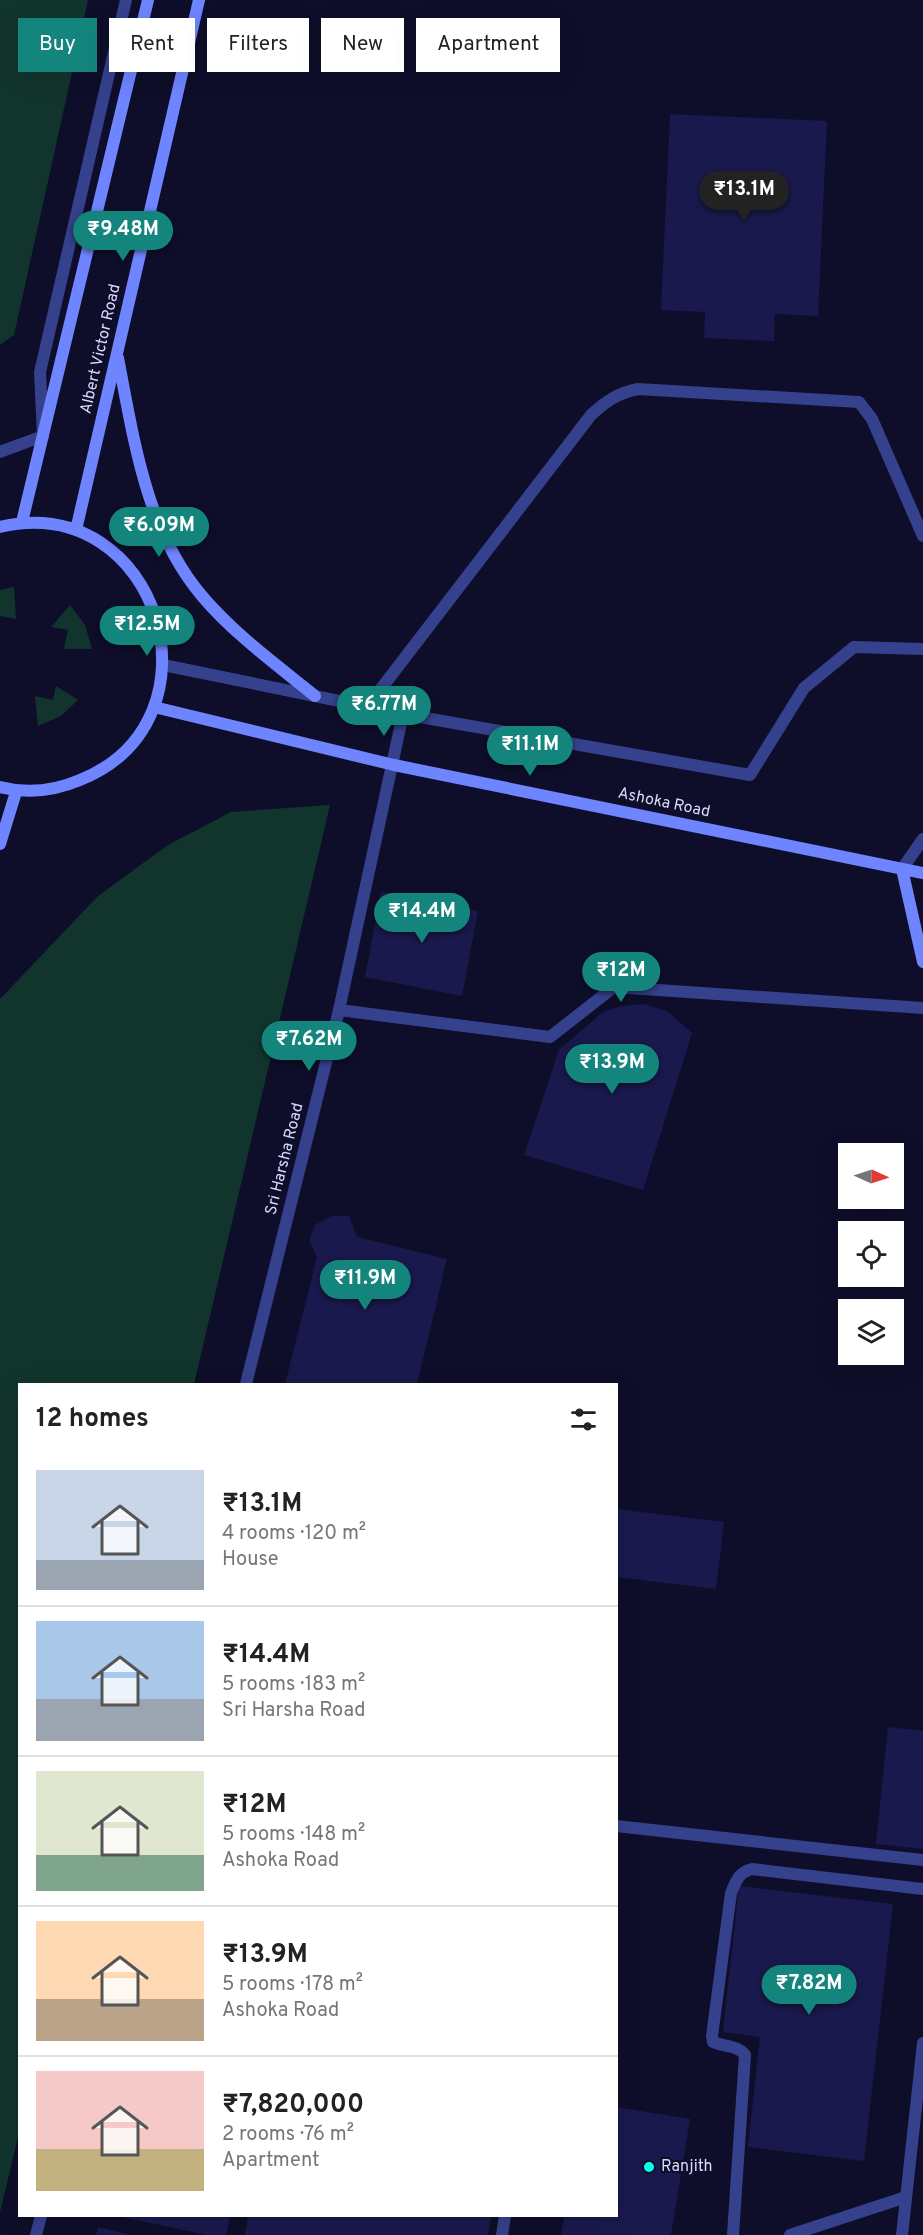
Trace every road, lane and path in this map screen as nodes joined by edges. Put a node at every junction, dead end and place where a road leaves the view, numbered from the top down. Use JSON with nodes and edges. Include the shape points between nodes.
{"nodes":[{"id":1,"x":126,"y":0,"type":"edge"},
{"id":2,"x":148,"y":0,"type":"edge"},
{"id":3,"x":199,"y":0,"type":"edge"},
{"id":4,"x":117,"y":354,"type":"junction"},
{"id":5,"x":43,"y":436,"type":"junction"},
{"id":6,"x":0,"y":452,"type":"edge"},
{"id":7,"x":22,"y":522,"type":"junction"},
{"id":8,"x":0,"y":527,"type":"edge"},
{"id":9,"x":76,"y":530,"type":"junction"},
{"id":10,"x":923,"y":536,"type":"edge"},
{"id":11,"x":923,"y":649,"type":"edge"},
{"id":12,"x":163,"y":665,"type":"junction"},
{"id":13,"x":315,"y":696,"type":"junction"},
{"id":14,"x":154,"y":707,"type":"junction"},
{"id":15,"x":367,"y":707,"type":"junction"},
{"id":16,"x":403,"y":714,"type":"junction"},
{"id":17,"x":394,"y":765,"type":"junction"},
{"id":18,"x":0,"y":787,"type":"edge"},
{"id":19,"x":16,"y":792,"type":"junction"},
{"id":20,"x":923,"y":839,"type":"edge"},
{"id":21,"x":0,"y":844,"type":"edge"},
{"id":22,"x":902,"y":869,"type":"junction"},
{"id":23,"x":923,"y":873,"type":"edge"},
{"id":24,"x":923,"y":962,"type":"edge"},
{"id":25,"x":923,"y":1008,"type":"edge"},
{"id":26,"x":339,"y":1010,"type":"junction"},
{"id":27,"x":246,"y":1383,"type":"edge"},
{"id":28,"x":618,"y":1826,"type":"edge"},
{"id":29,"x":923,"y":1860,"type":"edge"},
{"id":30,"x":923,"y":1889,"type":"edge"},
{"id":31,"x":923,"y":2043,"type":"edge"},
{"id":32,"x":906,"y":2196,"type":"junction"},
{"id":33,"x":41,"y":2217,"type":"edge"},
{"id":34,"x":505,"y":2217,"type":"edge"},
{"id":35,"x":36,"y":2235,"type":"edge"},
{"id":36,"x":502,"y":2235,"type":"edge"},
{"id":37,"x":734,"y":2235,"type":"edge"},
{"id":38,"x":790,"y":2235,"type":"edge"},
{"id":39,"x":902,"y":2235,"type":"edge"}],
"edges":[{"from":1,"to":5,"type":"street","via":[[40,372]]},
{"from":2,"to":5,"type":"main road"},
{"from":3,"to":4,"type":"main road","name":"Albert Victor Road"},
{"from":4,"to":9,"type":"main road","name":"Albert Victor Road"},
{"from":4,"to":13,"type":"main road","via":[[147,492],[167,542],[202,596]]},
{"from":5,"to":6,"type":"street"},
{"from":5,"to":7,"type":"main road"},
{"from":7,"to":8,"type":"main road"},
{"from":7,"to":9,"type":"main road"},
{"from":9,"to":12,"type":"main road","via":[[114,552],[142,583],[159,623]]},
{"from":10,"to":15,"type":"street","via":[[872,419],[859,402],[638,389],[620,393],[591,415]]},
{"from":11,"to":16,"type":"street","via":[[854,647],[804,688],[750,775]]},
{"from":12,"to":13,"type":"street"},
{"from":12,"to":14,"type":"main road"},
{"from":13,"to":15,"type":"street"},
{"from":14,"to":17,"type":"main road","name":"Ashoka Road"},
{"from":14,"to":19,"type":"main road","via":[[132,744],[99,773],[59,789]]},
{"from":15,"to":16,"type":"street"},
{"from":16,"to":17,"type":"street","name":"Sri Harsha Road"},
{"from":17,"to":22,"type":"main road","name":"Ashoka Road"},
{"from":17,"to":26,"type":"street","name":"Sri Harsha Road"},
{"from":18,"to":19,"type":"main road"},
{"from":19,"to":21,"type":"main road"},
{"from":20,"to":22,"type":"street"},
{"from":22,"to":23,"type":"main road","name":"Ashoka Road"},
{"from":22,"to":24,"type":"main road"},
{"from":25,"to":26,"type":"street","via":[[614,987],[550,1037]]},
{"from":26,"to":27,"type":"street","name":"Sri Harsha Road"},
{"from":28,"to":29,"type":"street"},
{"from":30,"to":37,"type":"street","via":[[752,1869],[743,1871],[736,1879],[712,2036],[713,2042],[734,2047],[745,2055]]},
{"from":31,"to":32,"type":"street"},
{"from":32,"to":38,"type":"street"},
{"from":32,"to":39,"type":"street"},
{"from":33,"to":35,"type":"street"},
{"from":34,"to":36,"type":"street"}]}
